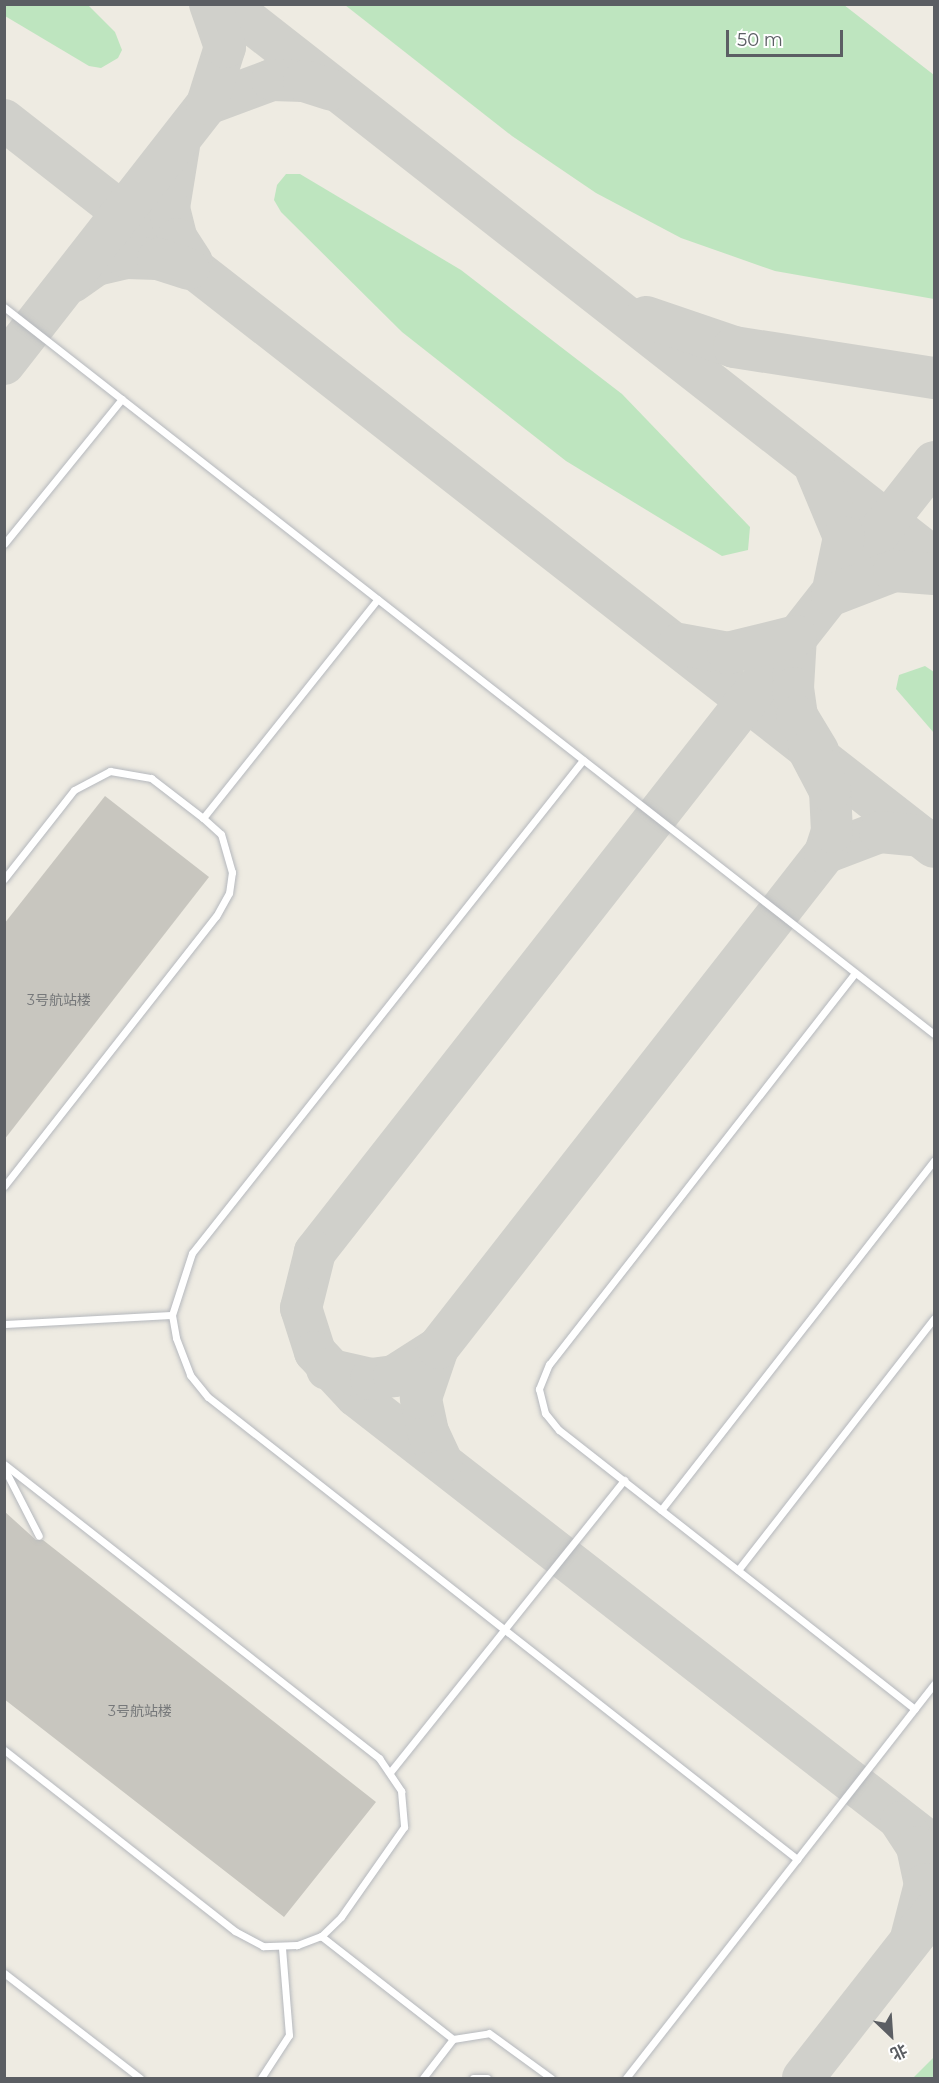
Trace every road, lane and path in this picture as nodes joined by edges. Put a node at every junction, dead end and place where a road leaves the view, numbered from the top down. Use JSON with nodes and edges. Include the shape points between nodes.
{"nodes":[{"id":1,"x":4,"y":307,"type":"edge"},
{"id":2,"x":122,"y":399,"type":"junction"},
{"id":3,"x":4,"y":544,"type":"edge"},
{"id":4,"x":378,"y":599,"type":"junction"},
{"id":5,"x":583,"y":760,"type":"junction"},
{"id":6,"x":203,"y":818,"type":"junction"},
{"id":7,"x":4,"y":879,"type":"edge"},
{"id":8,"x":855,"y":973,"type":"junction"},
{"id":9,"x":934,"y":1035,"type":"edge"},
{"id":10,"x":934,"y":1160,"type":"edge"},
{"id":11,"x":4,"y":1186,"type":"edge"},
{"id":12,"x":172,"y":1315,"type":"junction"},
{"id":13,"x":934,"y":1318,"type":"edge"},
{"id":14,"x":4,"y":1324,"type":"edge"},
{"id":15,"x":4,"y":1466,"type":"edge"},
{"id":16,"x":624,"y":1480,"type":"junction"},
{"id":17,"x":661,"y":1510,"type":"junction"},
{"id":18,"x":39,"y":1536,"type":"dead end"},
{"id":19,"x":738,"y":1570,"type":"junction"},
{"id":20,"x":504,"y":1630,"type":"junction"},
{"id":21,"x":934,"y":1684,"type":"edge"},
{"id":22,"x":915,"y":1709,"type":"junction"},
{"id":23,"x":4,"y":1750,"type":"edge"},
{"id":24,"x":391,"y":1771,"type":"junction"},
{"id":25,"x":797,"y":1859,"type":"junction"},
{"id":26,"x":321,"y":1936,"type":"junction"},
{"id":27,"x":282,"y":1948,"type":"junction"},
{"id":28,"x":4,"y":1973,"type":"edge"},
{"id":29,"x":453,"y":2039,"type":"junction"},
{"id":30,"x":140,"y":2079,"type":"edge"},
{"id":31,"x":261,"y":2079,"type":"edge"},
{"id":32,"x":423,"y":2079,"type":"edge"},
{"id":33,"x":473,"y":2079,"type":"edge"},
{"id":34,"x":487,"y":2079,"type":"edge"},
{"id":35,"x":551,"y":2079,"type":"edge"},
{"id":36,"x":626,"y":2079,"type":"edge"}],
"edges":[{"from":1,"to":2,"type":"lane"},
{"from":2,"to":3,"type":"lane"},
{"from":2,"to":4,"type":"lane"},
{"from":4,"to":5,"type":"lane"},
{"from":4,"to":6,"type":"lane"},
{"from":5,"to":8,"type":"lane"},
{"from":5,"to":12,"type":"lane","via":[[192,1253]]},
{"from":6,"to":7,"type":"lane","via":[[151,778],[110,771],[74,790]]},
{"from":6,"to":11,"type":"lane","via":[[229,851],[229,893]]},
{"from":8,"to":9,"type":"lane"},
{"from":8,"to":16,"type":"lane","via":[[542,1377],[541,1402],[550,1422]]},
{"from":10,"to":17,"type":"lane"},
{"from":12,"to":14,"type":"lane"},
{"from":12,"to":20,"type":"lane","via":[[184,1363],[208,1397]]},
{"from":13,"to":19,"type":"lane"},
{"from":15,"to":18,"type":"lane"},
{"from":15,"to":24,"type":"lane","via":[[364,1744]]},
{"from":16,"to":17,"type":"lane"},
{"from":16,"to":20,"type":"lane"},
{"from":17,"to":19,"type":"lane"},
{"from":19,"to":22,"type":"lane"},
{"from":20,"to":24,"type":"lane"},
{"from":20,"to":25,"type":"lane"},
{"from":21,"to":22,"type":"lane"},
{"from":22,"to":25,"type":"lane"},
{"from":23,"to":27,"type":"lane","via":[[235,1931],[263,1946]]},
{"from":24,"to":26,"type":"lane","via":[[401,1791],[405,1827],[341,1917]]},
{"from":25,"to":36,"type":"lane"},
{"from":26,"to":27,"type":"lane"},
{"from":26,"to":29,"type":"lane"},
{"from":27,"to":31,"type":"lane","via":[[289,2035]]},
{"from":28,"to":30,"type":"lane"},
{"from":29,"to":32,"type":"lane"},
{"from":29,"to":35,"type":"lane","via":[[489,2033]]},
{"from":33,"to":34,"type":"lane"}]}
